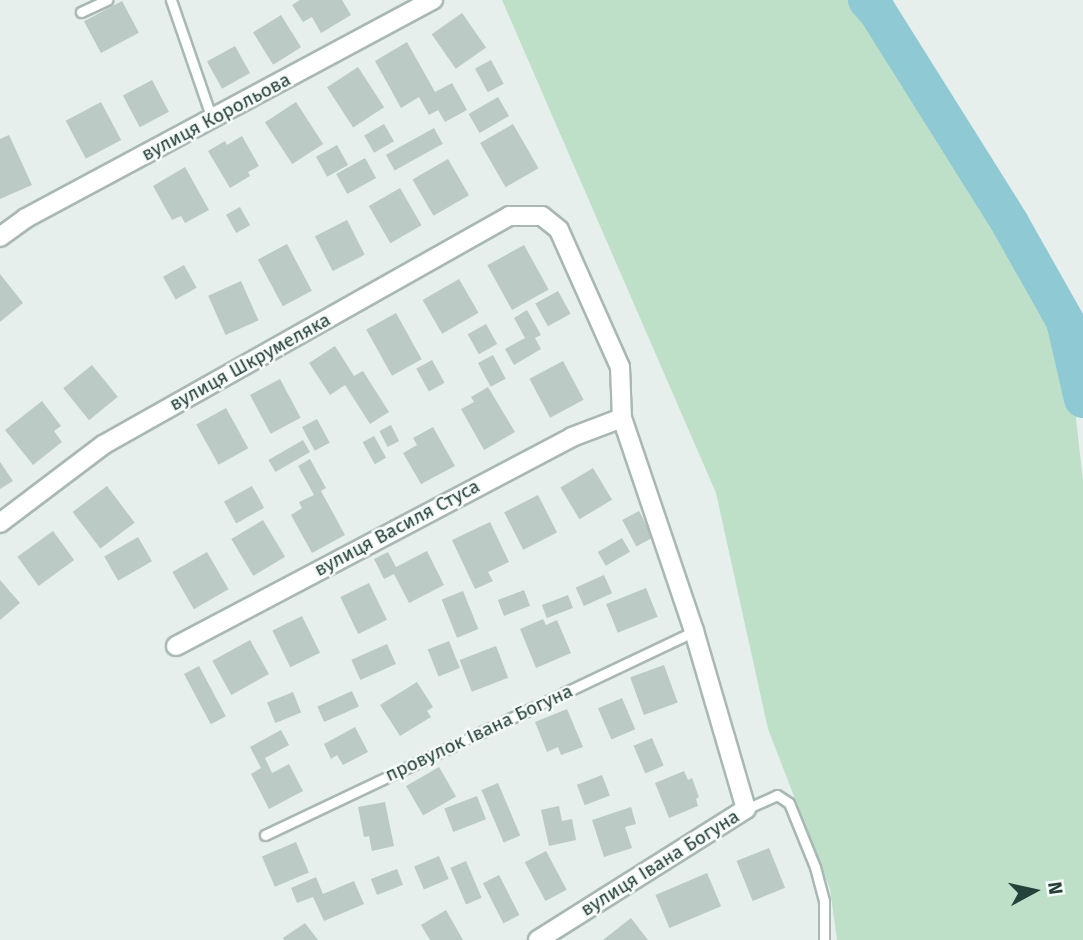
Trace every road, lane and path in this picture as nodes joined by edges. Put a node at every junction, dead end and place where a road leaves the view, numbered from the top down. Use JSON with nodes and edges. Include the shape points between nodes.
{"nodes":[{"id":1,"x":107,"y":0,"type":"edge"},
{"id":2,"x":171,"y":0,"type":"edge"},
{"id":3,"x":433,"y":0,"type":"edge"},
{"id":4,"x":81,"y":12,"type":"dead end"},
{"id":5,"x":212,"y":119,"type":"junction"},
{"id":6,"x":0,"y":237,"type":"edge"},
{"id":7,"x":622,"y":418,"type":"junction"},
{"id":8,"x":0,"y":523,"type":"edge"},
{"id":9,"x":694,"y":631,"type":"junction"},
{"id":10,"x":176,"y":646,"type":"dead end"},
{"id":11,"x":746,"y":809,"type":"junction"},
{"id":12,"x":265,"y":835,"type":"dead end"},
{"id":13,"x":538,"y":940,"type":"edge"},
{"id":14,"x":824,"y":940,"type":"edge"}],
"edges":[{"from":1,"to":4,"type":"lane"},
{"from":2,"to":5,"type":"lane"},
{"from":3,"to":5,"type":"street","name":"вулиця Корольова"},
{"from":5,"to":6,"type":"street","name":"вулиця Корольова","via":[[26,218]]},
{"from":7,"to":8,"type":"street","name":"вулиця Шкрумеляка","via":[[620,367],[559,230],[542,216],[509,216],[103,445]]},
{"from":7,"to":9,"type":"street"},
{"from":7,"to":10,"type":"street","name":"вулиця Василя Стуса","via":[[572,437]]},
{"from":9,"to":11,"type":"street"},
{"from":9,"to":12,"type":"lane","name":"провулок Івана Богуна"},
{"from":11,"to":13,"type":"street","name":"вулиця Івана Богуна"},
{"from":11,"to":14,"type":"lane","via":[[777,795],[789,803],[824,901]]}]}
